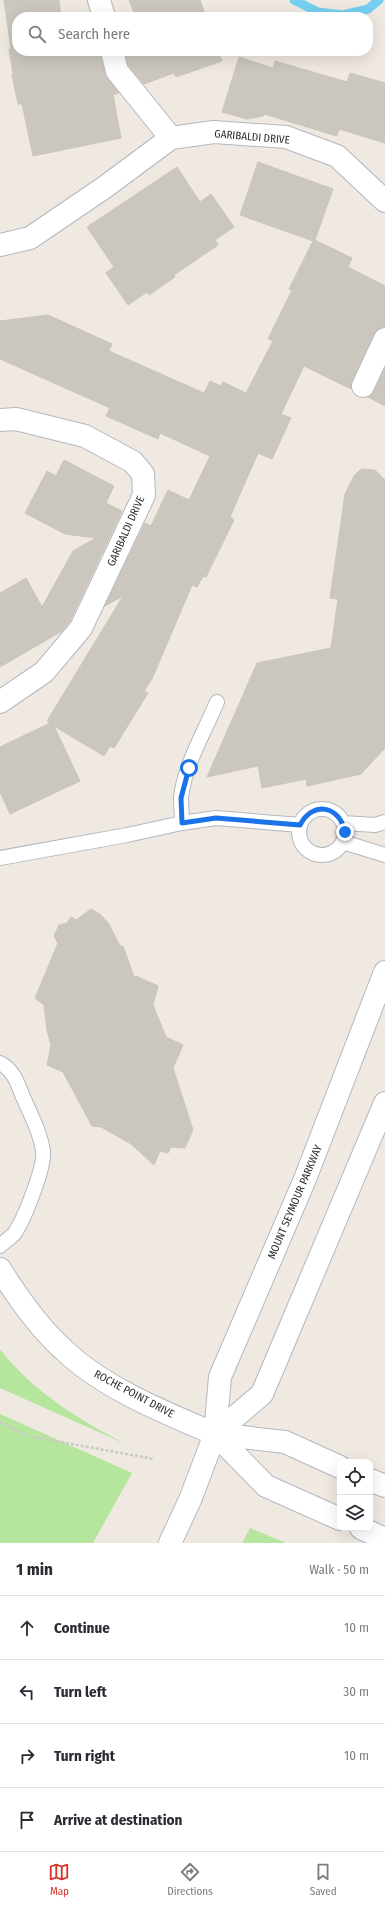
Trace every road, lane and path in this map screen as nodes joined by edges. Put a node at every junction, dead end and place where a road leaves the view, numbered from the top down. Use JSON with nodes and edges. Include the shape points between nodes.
{"nodes":[{"id":1,"x":99,"y":0,"type":"edge"},
{"id":2,"x":103,"y":12,"type":"edge"},
{"id":3,"x":113,"y":56,"type":"edge"},
{"id":4,"x":171,"y":138,"type":"junction"},
{"id":5,"x":385,"y":201,"type":"edge"},
{"id":6,"x":0,"y":245,"type":"edge"},
{"id":7,"x":385,"y":339,"type":"edge"},
{"id":8,"x":363,"y":386,"type":"dead end"},
{"id":9,"x":0,"y":420,"type":"edge"},
{"id":10,"x":0,"y":702,"type":"edge"},
{"id":11,"x":217,"y":702,"type":"dead end"},
{"id":12,"x":385,"y":822,"type":"edge"},
{"id":13,"x":182,"y":823,"type":"junction"},
{"id":14,"x":343,"y":823,"type":"junction"},
{"id":15,"x":300,"y":825,"type":"junction"},
{"id":16,"x":343,"y":842,"type":"junction"},
{"id":17,"x":385,"y":855,"type":"edge"},
{"id":18,"x":0,"y":858,"type":"edge"},
{"id":19,"x":385,"y":972,"type":"edge"},
{"id":20,"x":0,"y":1063,"type":"edge"},
{"id":21,"x":385,"y":1103,"type":"edge"},
{"id":22,"x":0,"y":1246,"type":"edge"},
{"id":23,"x":0,"y":1269,"type":"edge"},
{"id":24,"x":0,"y":1422,"type":"edge"},
{"id":25,"x":215,"y":1434,"type":"junction"},
{"id":26,"x":154,"y":1459,"type":"dead end"},
{"id":27,"x":337,"y":1466,"type":"edge"},
{"id":28,"x":373,"y":1481,"type":"edge"},
{"id":29,"x":385,"y":1486,"type":"edge"},
{"id":30,"x":337,"y":1518,"type":"edge"},
{"id":31,"x":368,"y":1531,"type":"edge"},
{"id":32,"x":385,"y":1539,"type":"edge"},
{"id":33,"x":170,"y":1543,"type":"edge"}],
"edges":[{"from":1,"to":2,"type":"street"},
{"from":3,"to":4,"type":"street","via":[[117,71]]},
{"from":4,"to":5,"type":"street","name":"GARIBALDI DRIVE","via":[[214,132],[286,137],[337,156]]},
{"from":4,"to":6,"type":"street","name":"GARIBALDI DRIVE","via":[[30,238]]},
{"from":7,"to":8,"type":"street"},
{"from":9,"to":10,"type":"street","name":"GARIBALDI DRIVE","via":[[16,419],[85,436],[133,462],[143,474],[144,495],[80,628],[44,672]]},
{"from":11,"to":13,"type":"lane","via":[[184,782],[181,798]]},
{"from":12,"to":14,"type":"lane"},
{"from":13,"to":15,"type":"lane","via":[[216,818]]},
{"from":13,"to":18,"type":"lane"},
{"from":14,"to":15,"type":"lane","via":[[329,810],[319,809],[304,817]]},
{"from":14,"to":16,"type":"lane"},
{"from":15,"to":16,"type":"lane","via":[[300,841],[312,854],[330,854],[338,850]]},
{"from":16,"to":17,"type":"lane"},
{"from":19,"to":25,"type":"street","name":"MOUNT SEYMOUR PARKWAY","via":[[305,1179],[220,1377]]},
{"from":20,"to":22,"type":"lane","via":[[5,1065],[15,1078],[39,1134],[43,1153],[41,1172],[21,1220],[14,1234]]},
{"from":21,"to":25,"type":"street","name":"MOUNT SEYMOUR PARKWAY","via":[[262,1394]]},
{"from":23,"to":25,"type":"street","name":"ROCHE POINT DRIVE","via":[[36,1322],[64,1351],[97,1375],[146,1403]]},
{"from":24,"to":26,"type":"path","via":[[28,1436]]},
{"from":25,"to":27,"type":"street","via":[[285,1442]]},
{"from":25,"to":30,"type":"street","via":[[266,1486]]},
{"from":25,"to":33,"type":"street","name":"MOUNT SEYMOUR PARKWAY","via":[[190,1500]]},
{"from":28,"to":29,"type":"street"},
{"from":31,"to":32,"type":"street"}]}
